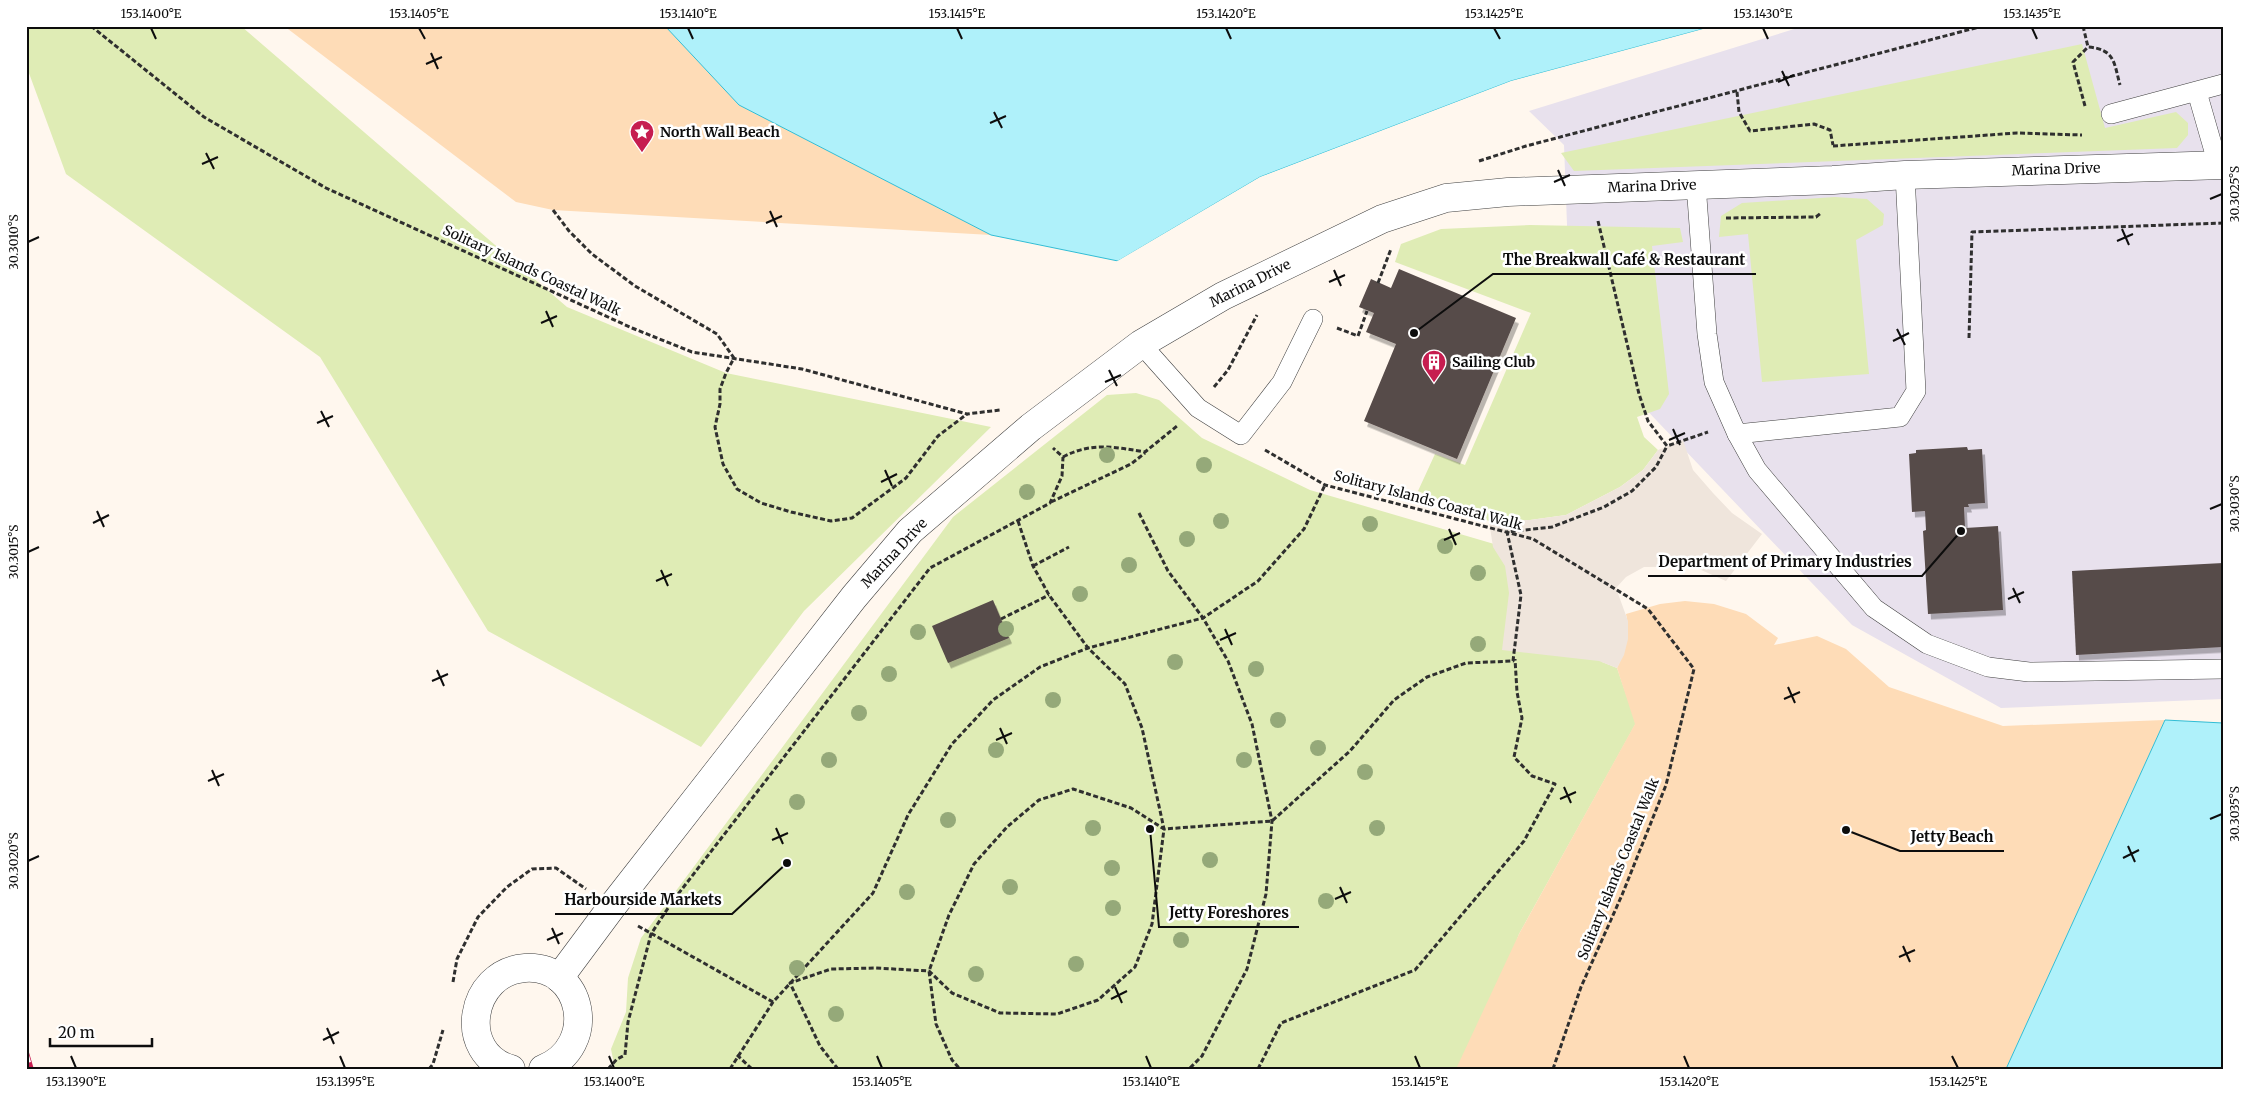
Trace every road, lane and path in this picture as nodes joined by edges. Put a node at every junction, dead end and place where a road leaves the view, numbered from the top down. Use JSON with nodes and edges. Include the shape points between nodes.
{"nodes":[{"id":1,"x":90,"y":26,"type":"edge"},
{"id":2,"x":1983,"y":26,"type":"edge"},
{"id":3,"x":2083,"y":26,"type":"edge"},
{"id":4,"x":2088,"y":47,"type":"junction"},
{"id":5,"x":2223,"y":84,"type":"edge"},
{"id":6,"x":2122,"y":91,"type":"dead end"},
{"id":7,"x":1737,"y":92,"type":"junction"},
{"id":8,"x":2197,"y":92,"type":"junction"},
{"id":9,"x":2085,"y":108,"type":"dead end"},
{"id":10,"x":2111,"y":114,"type":"dead end"},
{"id":11,"x":2083,"y":136,"type":"dead end"},
{"id":12,"x":1526,"y":146,"type":"dead end"},
{"id":13,"x":2220,"y":165,"type":"edge"},
{"id":14,"x":1905,"y":175,"type":"junction"},
{"id":15,"x":1696,"y":184,"type":"junction"},
{"id":16,"x":553,"y":210,"type":"dead end"},
{"id":17,"x":1598,"y":220,"type":"dead end"},
{"id":18,"x":2223,"y":223,"type":"edge"},
{"id":19,"x":1394,"y":242,"type":"dead end"},
{"id":20,"x":1378,"y":283,"type":"dead end"},
{"id":21,"x":1367,"y":311,"type":"dead end"},
{"id":22,"x":1313,"y":319,"type":"dead end"},
{"id":23,"x":1360,"y":329,"type":"dead end"},
{"id":24,"x":1969,"y":338,"type":"dead end"},
{"id":25,"x":1141,"y":344,"type":"junction"},
{"id":26,"x":734,"y":358,"type":"junction"},
{"id":27,"x":1004,"y":409,"type":"dead end"},
{"id":28,"x":966,"y":414,"type":"junction"},
{"id":29,"x":1737,"y":434,"type":"junction"},
{"id":30,"x":1241,"y":435,"type":"junction"},
{"id":31,"x":1683,"y":440,"type":"dead end"},
{"id":32,"x":1667,"y":446,"type":"junction"},
{"id":33,"x":1145,"y":452,"type":"dead end"},
{"id":34,"x":1063,"y":457,"type":"dead end"},
{"id":35,"x":1325,"y":485,"type":"junction"},
{"id":36,"x":1050,"y":503,"type":"junction"},
{"id":37,"x":1139,"y":513,"type":"dead end"},
{"id":38,"x":1018,"y":521,"type":"junction"},
{"id":39,"x":1507,"y":532,"type":"junction"},
{"id":40,"x":1069,"y":547,"type":"dead end"},
{"id":41,"x":1033,"y":566,"type":"junction"},
{"id":42,"x":1049,"y":595,"type":"junction"},
{"id":43,"x":1203,"y":618,"type":"junction"},
{"id":44,"x":1001,"y":619,"type":"dead end"},
{"id":45,"x":1088,"y":648,"type":"junction"},
{"id":46,"x":1514,"y":652,"type":"junction"},
{"id":47,"x":2223,"y":668,"type":"edge"},
{"id":48,"x":1272,"y":821,"type":"junction"},
{"id":49,"x":1164,"y":829,"type":"junction"},
{"id":50,"x":611,"y":908,"type":"junction"},
{"id":51,"x":651,"y":934,"type":"junction"},
{"id":52,"x":929,"y":971,"type":"junction"},
{"id":53,"x":559,"y":978,"type":"junction"},
{"id":54,"x":790,"y":983,"type":"junction"},
{"id":55,"x":452,"y":988,"type":"dead end"},
{"id":56,"x":773,"y":1002,"type":"junction"},
{"id":57,"x":445,"y":1023,"type":"dead end"},
{"id":58,"x":738,"y":1054,"type":"junction"},
{"id":59,"x":571,"y":1062,"type":"edge"},
{"id":60,"x":496,"y":1065,"type":"edge"},
{"id":61,"x":429,"y":1069,"type":"edge"},
{"id":62,"x":543,"y":1069,"type":"edge"},
{"id":63,"x":608,"y":1069,"type":"edge"},
{"id":64,"x":730,"y":1069,"type":"edge"},
{"id":65,"x":752,"y":1069,"type":"edge"},
{"id":66,"x":838,"y":1069,"type":"edge"},
{"id":67,"x":960,"y":1069,"type":"edge"},
{"id":68,"x":1189,"y":1069,"type":"edge"},
{"id":69,"x":1258,"y":1069,"type":"edge"},
{"id":70,"x":1553,"y":1069,"type":"edge"}],
"edges":[{"from":1,"to":26,"type":"path","name":"Solitary Islands Coastal Walk","via":[[204,117],[326,188],[632,328],[692,352]]},
{"from":2,"to":7,"type":"path"},
{"from":3,"to":4,"type":"path"},
{"from":4,"to":6,"type":"path","via":[[2100,48],[2113,57]]},
{"from":4,"to":9,"type":"path","via":[[2073,62]]},
{"from":5,"to":8,"type":"lane"},
{"from":7,"to":11,"type":"path","via":[[1738,112],[1750,131],[1814,124],[1830,130],[1833,146],[2017,133]]},
{"from":7,"to":12,"type":"path"},
{"from":8,"to":10,"type":"lane"},
{"from":8,"to":13,"type":"lane"},
{"from":13,"to":14,"type":"street","name":"Marina Drive"},
{"from":14,"to":15,"type":"street","name":"Marina Drive"},
{"from":14,"to":29,"type":"lane","via":[[1916,391],[1900,417]]},
{"from":15,"to":25,"type":"street","name":"Marina Drive","via":[[1508,192],[1446,198],[1355,232],[1223,296]]},
{"from":15,"to":29,"type":"lane","via":[[1707,334],[1714,382]]},
{"from":16,"to":26,"type":"path","via":[[568,231],[592,254],[635,286],[717,334]]},
{"from":17,"to":32,"type":"path","via":[[1639,394],[1648,420]]},
{"from":18,"to":24,"type":"path","via":[[1972,232]]},
{"from":19,"to":20,"type":"path"},
{"from":21,"to":23,"type":"path"},
{"from":22,"to":30,"type":"lane","via":[[1282,382]]},
{"from":25,"to":30,"type":"lane","via":[[1198,408]]},
{"from":25,"to":50,"type":"street","name":"Marina Drive","via":[[1031,427],[910,531],[854,597]]},
{"from":26,"to":28,"type":"path","name":"Solitary Islands Coastal Walk","via":[[802,369]]},
{"from":26,"to":28,"type":"path","via":[[720,389],[715,426],[723,464],[737,489],[761,503],[799,514],[831,521],[852,518],[906,478],[938,436]]},
{"from":27,"to":28,"type":"path","name":"Solitary Islands Coastal Walk"},
{"from":29,"to":47,"type":"lane","via":[[1757,470],[1874,608],[1927,644],[1988,667],[2029,672]]},
{"from":30,"to":35,"type":"path","name":"Solitary Islands Coastal Walk"},
{"from":31,"to":32,"type":"path"},
{"from":32,"to":39,"type":"path","via":[[1656,467],[1632,491],[1604,507],[1552,527]]},
{"from":33,"to":36,"type":"path","via":[[1131,464]]},
{"from":34,"to":36,"type":"path","via":[[1062,476]]},
{"from":35,"to":39,"type":"path","name":"Solitary Islands Coastal Walk"},
{"from":35,"to":43,"type":"path","via":[[1304,529],[1258,581]]},
{"from":36,"to":38,"type":"path"},
{"from":37,"to":43,"type":"path","via":[[1168,571]]},
{"from":38,"to":41,"type":"path"},
{"from":38,"to":51,"type":"path","via":[[930,568],[672,902]]},
{"from":39,"to":46,"type":"path","via":[[1521,595]]},
{"from":39,"to":70,"type":"path","name":"Solitary Islands Coastal Walk","via":[[1533,539],[1648,609],[1694,669],[1666,785],[1581,987]]},
{"from":40,"to":41,"type":"path"},
{"from":41,"to":42,"type":"path"},
{"from":42,"to":44,"type":"path"},
{"from":42,"to":45,"type":"path"},
{"from":43,"to":45,"type":"path"},
{"from":43,"to":48,"type":"path","via":[[1228,661],[1252,724]]},
{"from":45,"to":49,"type":"path","via":[[1125,684],[1142,728]]},
{"from":45,"to":54,"type":"path","via":[[1040,667],[993,700],[952,744],[908,815],[873,893]]},
{"from":46,"to":48,"type":"path","via":[[1513,661],[1466,663],[1427,677],[1394,700],[1350,751]]},
{"from":46,"to":69,"type":"path","via":[[1522,718],[1514,757],[1532,776],[1555,784],[1524,841],[1415,970],[1281,1023]]},
{"from":48,"to":49,"type":"path"},
{"from":48,"to":68,"type":"path","via":[[1266,894],[1247,969],[1202,1056]]},
{"from":49,"to":52,"type":"path","via":[[1131,808],[1074,789],[1039,800],[1007,827],[974,864],[949,915]]},
{"from":49,"to":52,"type":"path","via":[[1152,924],[1135,968],[1098,1000],[1057,1014],[1000,1013],[952,993]]},
{"from":50,"to":53,"type":"street","name":"Marina Drive"},
{"from":50,"to":55,"type":"path","via":[[556,868],[532,869],[478,917],[457,959]]},
{"from":51,"to":56,"type":"path"},
{"from":51,"to":63,"type":"path","via":[[628,1022],[625,1055]]},
{"from":52,"to":54,"type":"path","via":[[832,969]]},
{"from":52,"to":67,"type":"path","via":[[936,1024],[952,1060]]},
{"from":53,"to":59,"type":"street","via":[[571,990],[578,1007],[580,1023]]},
{"from":53,"to":60,"type":"street","via":[[543,970],[509,971],[494,980],[482,994],[476,1010],[476,1028],[482,1045]]},
{"from":54,"to":56,"type":"path"},
{"from":54,"to":66,"type":"path","via":[[820,1046]]},
{"from":56,"to":58,"type":"path"},
{"from":57,"to":61,"type":"path"},
{"from":58,"to":64,"type":"path"},
{"from":58,"to":65,"type":"path"},
{"from":59,"to":62,"type":"street"}]}
